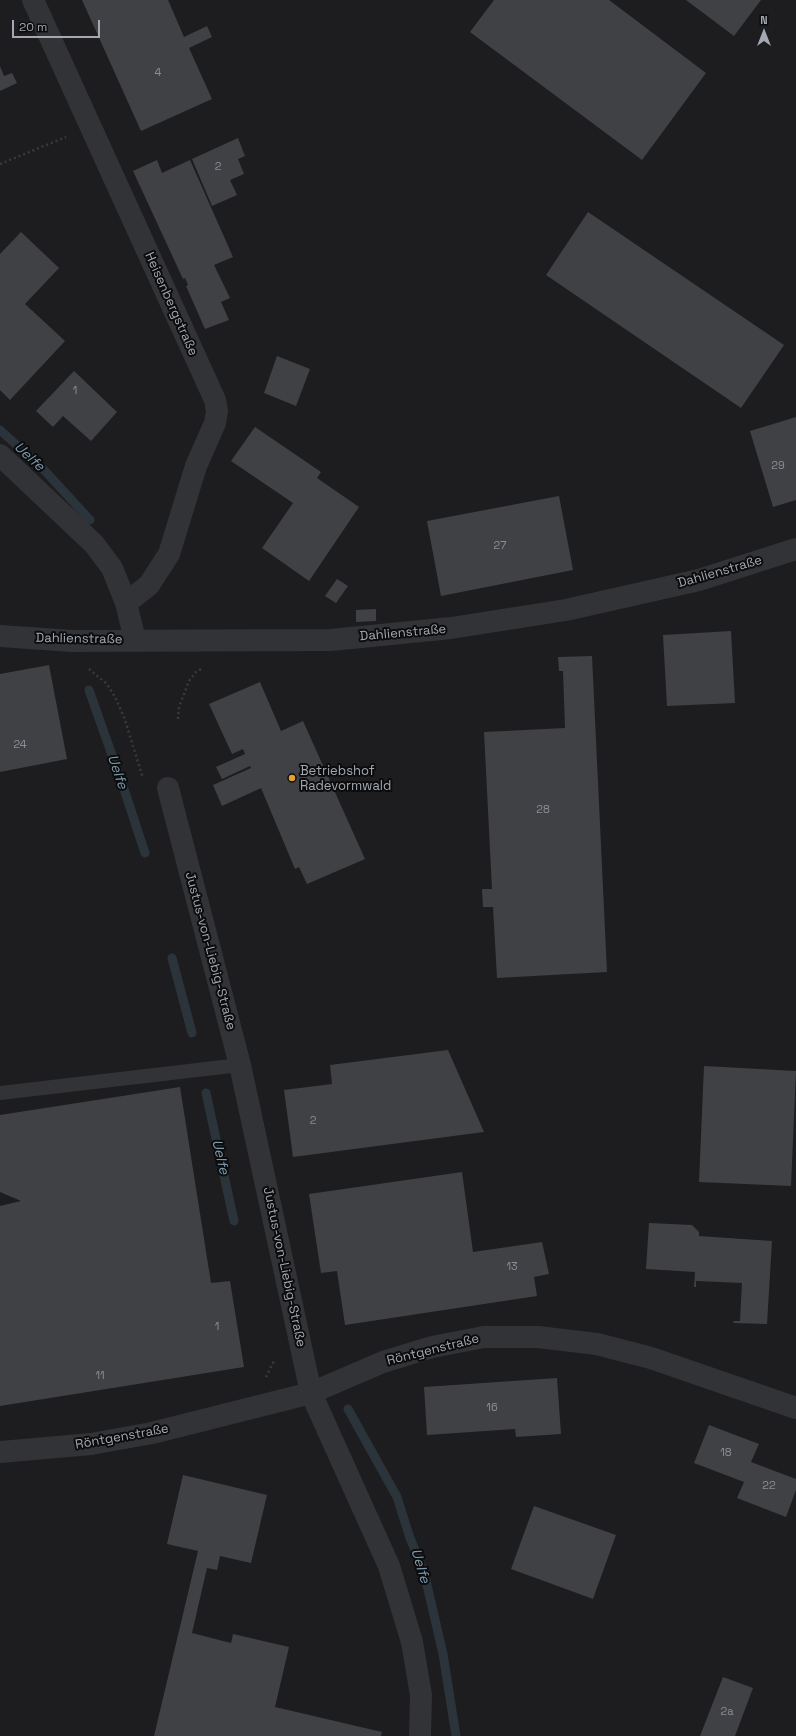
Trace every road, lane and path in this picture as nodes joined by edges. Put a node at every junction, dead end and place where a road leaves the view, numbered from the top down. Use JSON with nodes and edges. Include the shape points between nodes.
{"nodes":[{"id":1,"x":33,"y":0,"type":"edge"},
{"id":2,"x":91,"y":127,"type":"junction"},
{"id":3,"x":0,"y":164,"type":"edge"},
{"id":4,"x":0,"y":455,"type":"edge"},
{"id":5,"x":796,"y":549,"type":"edge"},
{"id":6,"x":126,"y":604,"type":"junction"},
{"id":7,"x":0,"y":636,"type":"edge"},
{"id":8,"x":134,"y":640,"type":"junction"},
{"id":9,"x":209,"y":664,"type":"dead end"},
{"id":10,"x":86,"y":668,"type":"dead end"},
{"id":11,"x":178,"y":719,"type":"dead end"},
{"id":12,"x":134,"y":748,"type":"dead end"},
{"id":13,"x":168,"y":788,"type":"dead end"},
{"id":14,"x":240,"y":1065,"type":"junction"},
{"id":15,"x":0,"y":1093,"type":"edge"},
{"id":16,"x":311,"y":1393,"type":"junction"},
{"id":17,"x":796,"y":1408,"type":"edge"},
{"id":18,"x":0,"y":1452,"type":"edge"},
{"id":19,"x":420,"y":1736,"type":"edge"}],
"edges":[{"from":1,"to":2,"type":"street","name":"Heisenbergstraße"},
{"from":2,"to":3,"type":"path"},
{"from":2,"to":6,"type":"street","name":"Heisenbergstraße","via":[[216,400],[217,411],[215,423],[196,466],[169,554],[149,585]]},
{"from":4,"to":6,"type":"street","via":[[94,544],[112,568]]},
{"from":5,"to":8,"type":"street","name":"Dahlienstraße","via":[[691,582],[566,610],[452,628],[331,640]]},
{"from":6,"to":8,"type":"street"},
{"from":7,"to":8,"type":"street","name":"Dahlienstraße","via":[[72,641]]},
{"from":9,"to":11,"type":"path","via":[[196,672],[189,681],[179,707]]},
{"from":10,"to":12,"type":"path","via":[[107,684],[115,697]]},
{"from":13,"to":14,"type":"street","name":"Justus-von-Liebig-Straße"},
{"from":14,"to":15,"type":"lane"},
{"from":14,"to":16,"type":"street","name":"Justus-von-Liebig-Straße"},
{"from":16,"to":17,"type":"street","name":"Röntgenstraße","via":[[382,1362],[432,1347],[484,1337],[538,1337],[597,1344],[651,1358]]},
{"from":16,"to":18,"type":"street","name":"Röntgenstraße","via":[[152,1433],[91,1444]]},
{"from":16,"to":19,"type":"street","name":"Justus-von-Liebig-Straße","via":[[389,1566],[412,1642],[420,1695]]}]}
